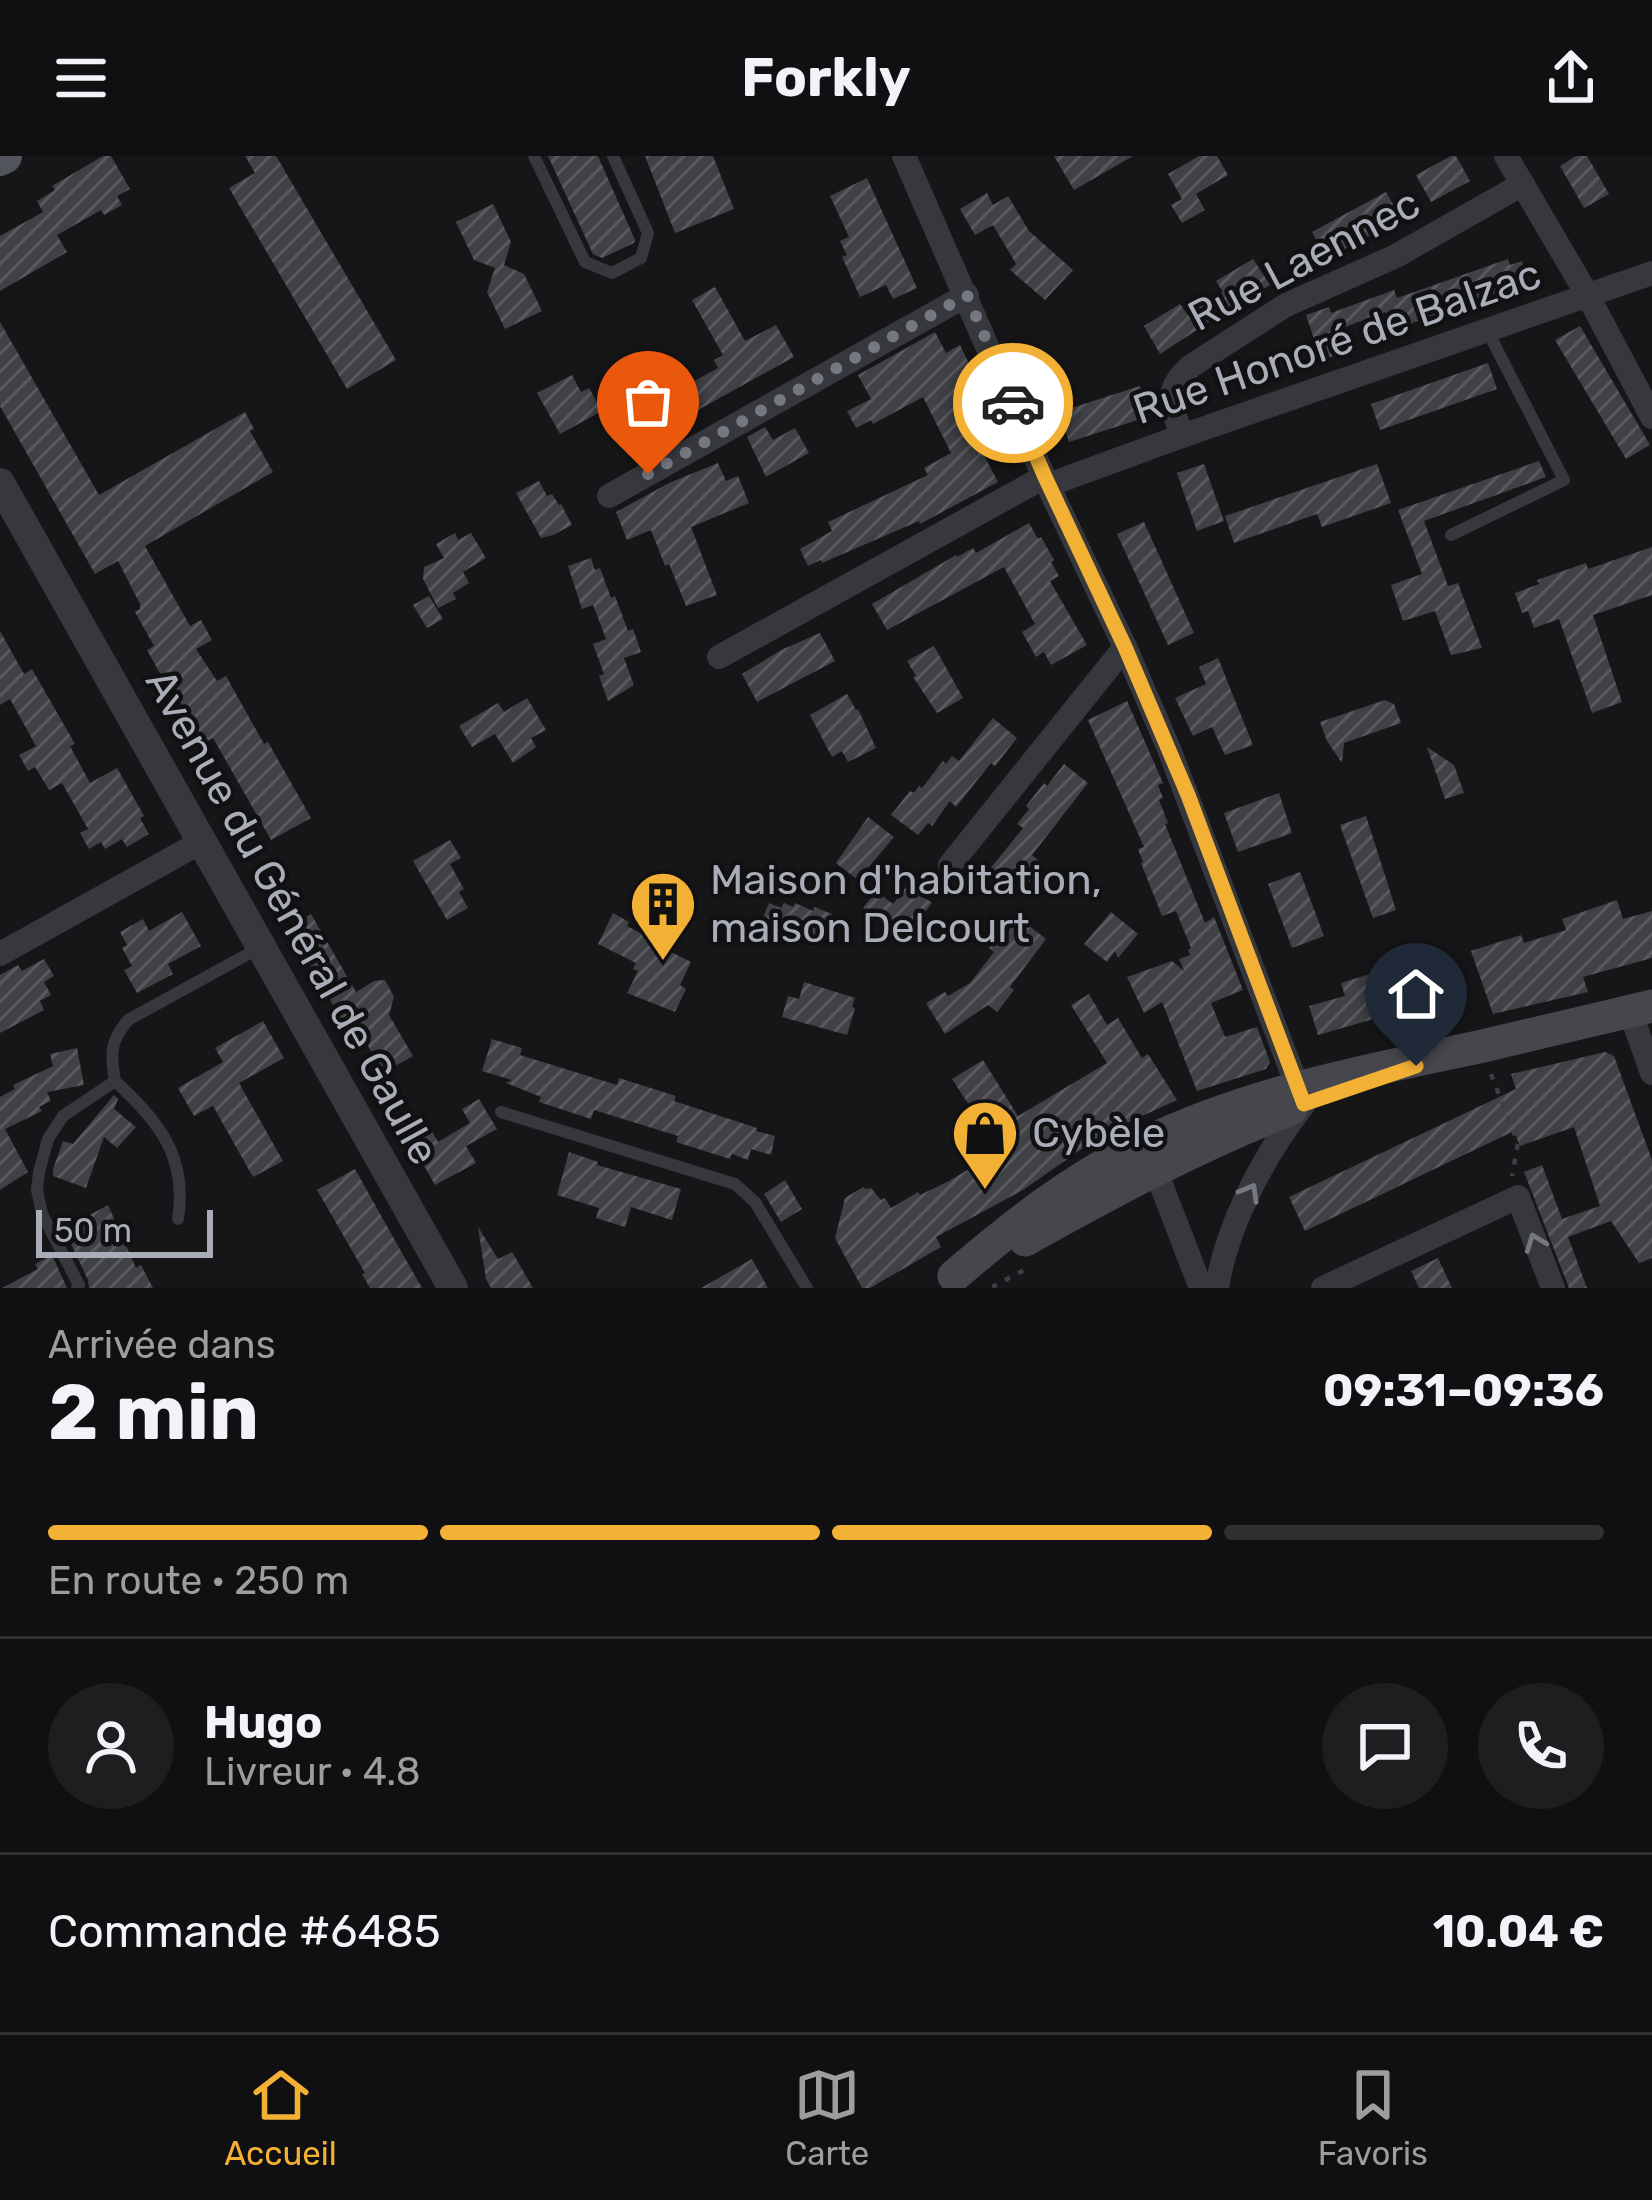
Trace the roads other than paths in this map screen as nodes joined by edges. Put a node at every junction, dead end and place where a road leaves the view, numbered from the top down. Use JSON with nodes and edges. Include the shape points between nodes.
{"nodes":[{"id":1,"x":534,"y":156,"type":"edge"},
{"id":2,"x":613,"y":156,"type":"edge"},
{"id":3,"x":904,"y":156,"type":"edge"},
{"id":4,"x":1506,"y":156,"type":"edge"},
{"id":5,"x":1523,"y":184,"type":"junction"},
{"id":6,"x":1652,"y":273,"type":"edge"},
{"id":7,"x":967,"y":295,"type":"junction"},
{"id":8,"x":1588,"y":296,"type":"junction"},
{"id":9,"x":1488,"y":332,"type":"junction"},
{"id":10,"x":1652,"y":417,"type":"edge"},
{"id":11,"x":1182,"y":436,"type":"junction"},
{"id":12,"x":1046,"y":481,"type":"junction"},
{"id":13,"x":0,"y":483,"type":"edge"},
{"id":14,"x":608,"y":496,"type":"dead end"},
{"id":15,"x":1450,"y":535,"type":"dead end"},
{"id":16,"x":1125,"y":647,"type":"junction"},
{"id":17,"x":719,"y":657,"type":"dead end"},
{"id":18,"x":201,"y":842,"type":"junction"},
{"id":19,"x":950,"y":865,"type":"dead end"},
{"id":20,"x":261,"y":947,"type":"junction"},
{"id":21,"x":0,"y":954,"type":"edge"},
{"id":22,"x":1641,"y":1009,"type":"edge"},
{"id":23,"x":1652,"y":1072,"type":"edge"},
{"id":24,"x":115,"y":1081,"type":"junction"},
{"id":25,"x":1301,"y":1096,"type":"junction"},
{"id":26,"x":501,"y":1112,"type":"dead end"},
{"id":27,"x":1150,"y":1155,"type":"junction"},
{"id":28,"x":178,"y":1219,"type":"dead end"},
{"id":29,"x":1364,"y":1280,"type":"edge"},
{"id":30,"x":943,"y":1282,"type":"edge"},
{"id":31,"x":77,"y":1288,"type":"edge"},
{"id":32,"x":453,"y":1288,"type":"edge"},
{"id":33,"x":807,"y":1288,"type":"edge"},
{"id":34,"x":1201,"y":1288,"type":"edge"},
{"id":35,"x":1217,"y":1288,"type":"edge"},
{"id":36,"x":1323,"y":1288,"type":"edge"},
{"id":37,"x":1553,"y":1288,"type":"edge"}],
"edges":[{"from":1,"to":2,"type":"lane","via":[[586,262],[612,273],[641,258],[648,233]]},
{"from":3,"to":7,"type":"street"},
{"from":4,"to":5,"type":"street"},
{"from":5,"to":8,"type":"street"},
{"from":5,"to":11,"type":"street","name":"Rue Laennec","via":[[1396,256],[1286,305],[1191,366],[1171,400]]},
{"from":6,"to":8,"type":"street","name":"Rue Honoré de Balzac"},
{"from":7,"to":12,"type":"street"},
{"from":7,"to":14,"type":"street"},
{"from":8,"to":9,"type":"street","name":"Rue Honoré de Balzac"},
{"from":8,"to":10,"type":"street"},
{"from":9,"to":11,"type":"street","name":"Rue Honoré de Balzac"},
{"from":9,"to":15,"type":"lane","via":[[1564,480]]},
{"from":11,"to":12,"type":"street","name":"Rue Honoré de Balzac"},
{"from":12,"to":16,"type":"street"},
{"from":12,"to":17,"type":"street","name":"Rue Honoré de Balzac"},
{"from":13,"to":18,"type":"street","name":"Avenue du Général de Gaulle"},
{"from":16,"to":19,"type":"street"},
{"from":16,"to":25,"type":"street"},
{"from":18,"to":20,"type":"street","name":"Avenue du Général de Gaulle"},
{"from":18,"to":21,"type":"street"},
{"from":20,"to":24,"type":"lane","via":[[128,1020],[110,1057]]},
{"from":20,"to":32,"type":"street","name":"Avenue du Général de Gaulle"},
{"from":22,"to":23,"type":"street"},
{"from":22,"to":25,"type":"main road","via":[[1376,1066]]},
{"from":24,"to":28,"type":"lane","via":[[168,1142]]},
{"from":24,"to":31,"type":"lane","via":[[63,1115],[39,1172],[42,1214]]},
{"from":25,"to":27,"type":"main road","via":[[1215,1113]]},
{"from":35,"to":25,"type":"street","one_way":true,"via":[[1240,1209]]},
{"from":26,"to":33,"type":"lane","via":[[735,1184],[755,1202]]},
{"from":27,"to":30,"type":"main road"},
{"from":27,"to":34,"type":"street"},
{"from":29,"to":36,"type":"street"},
{"from":37,"to":29,"type":"street","one_way":true,"via":[[1518,1197]]}]}
